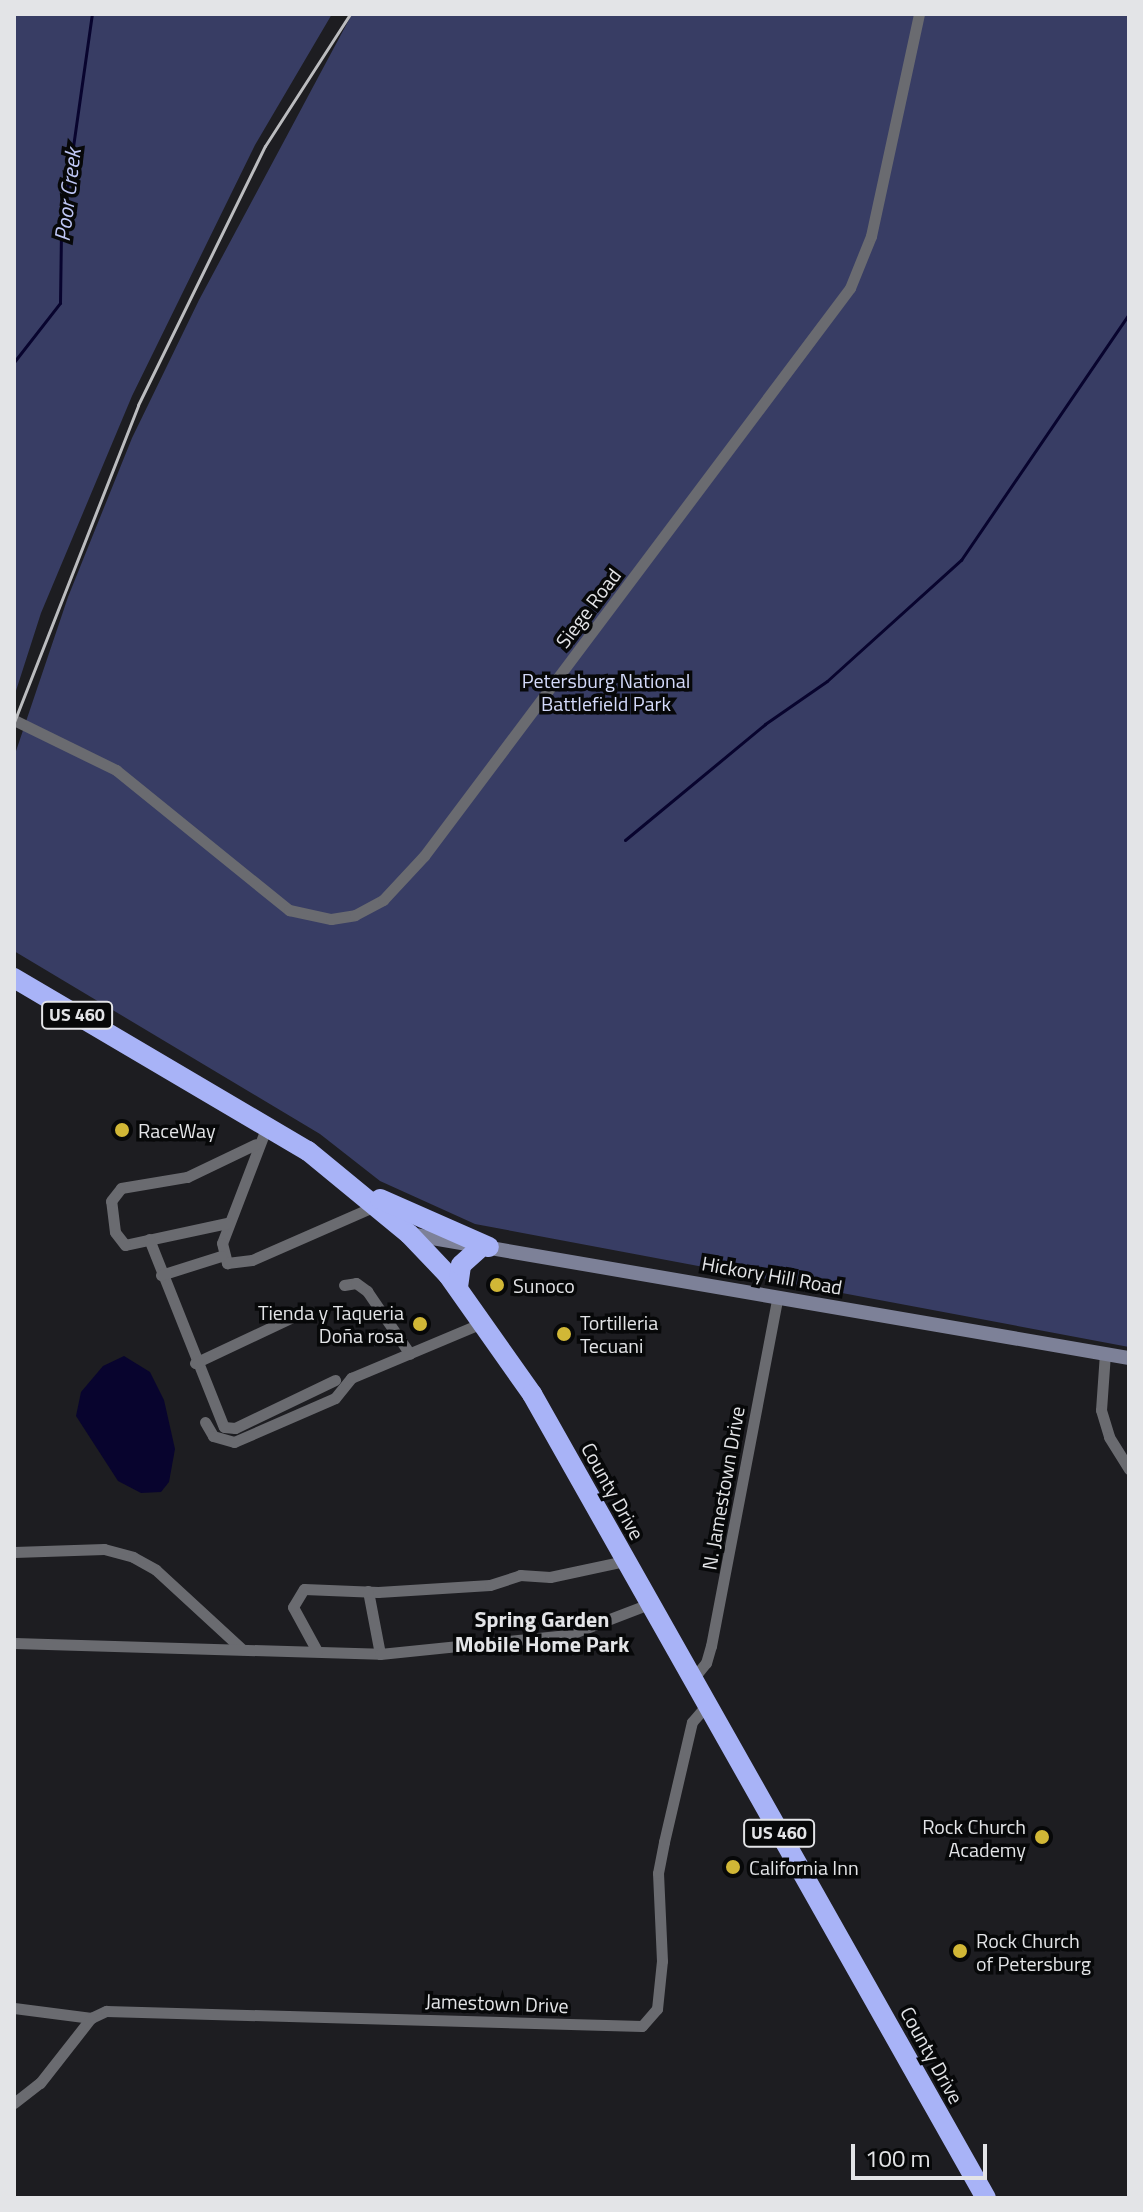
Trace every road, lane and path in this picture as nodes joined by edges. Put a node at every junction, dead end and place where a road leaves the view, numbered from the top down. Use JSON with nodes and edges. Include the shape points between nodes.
{"nodes":[{"id":1,"x":919,"y":14,"type":"edge"},
{"id":2,"x":14,"y":720,"type":"edge"},
{"id":3,"x":14,"y":978,"type":"edge"},
{"id":4,"x":261,"y":1135,"type":"junction"},
{"id":5,"x":355,"y":1188,"type":"junction"},
{"id":6,"x":377,"y":1205,"type":"junction"},
{"id":7,"x":227,"y":1223,"type":"junction"},
{"id":8,"x":409,"y":1234,"type":"junction"},
{"id":9,"x":149,"y":1239,"type":"junction"},
{"id":10,"x":485,"y":1246,"type":"junction"},
{"id":11,"x":221,"y":1256,"type":"junction"},
{"id":12,"x":161,"y":1275,"type":"junction"},
{"id":13,"x":344,"y":1285,"type":"dead end"},
{"id":14,"x":458,"y":1287,"type":"junction"},
{"id":15,"x":778,"y":1296,"type":"junction"},
{"id":16,"x":297,"y":1315,"type":"dead end"},
{"id":17,"x":484,"y":1321,"type":"junction"},
{"id":18,"x":1105,"y":1353,"type":"junction"},
{"id":19,"x":410,"y":1354,"type":"junction"},
{"id":20,"x":1129,"y":1358,"type":"edge"},
{"id":21,"x":195,"y":1363,"type":"junction"},
{"id":22,"x":335,"y":1380,"type":"dead end"},
{"id":23,"x":205,"y":1422,"type":"dead end"},
{"id":24,"x":1129,"y":1469,"type":"edge"},
{"id":25,"x":14,"y":1552,"type":"edge"},
{"id":26,"x":625,"y":1561,"type":"junction"},
{"id":27,"x":368,"y":1591,"type":"junction"},
{"id":28,"x":649,"y":1604,"type":"junction"},
{"id":29,"x":14,"y":1643,"type":"edge"},
{"id":30,"x":242,"y":1649,"type":"junction"},
{"id":31,"x":317,"y":1651,"type":"junction"},
{"id":32,"x":380,"y":1654,"type":"junction"},
{"id":33,"x":692,"y":1680,"type":"junction"},
{"id":34,"x":707,"y":1705,"type":"junction"},
{"id":35,"x":14,"y":2008,"type":"edge"},
{"id":36,"x":91,"y":2018,"type":"junction"},
{"id":37,"x":14,"y":2103,"type":"edge"},
{"id":38,"x":986,"y":2198,"type":"edge"}],
"edges":[{"from":1,"to":2,"type":"street","name":"Siege Road","via":[[871,236],[850,288],[424,856],[383,900],[355,915],[331,919],[289,910],[116,770]]},
{"from":3,"to":4,"type":"highway","name":"County Drive","number":"US 460"},
{"from":4,"to":5,"type":"highway","name":"County Drive","number":"US 460"},
{"from":4,"to":7,"type":"street"},
{"from":4,"to":9,"type":"street","via":[[187,1177],[116,1192],[110,1211],[119,1240],[125,1245]]},
{"from":5,"to":6,"type":"highway","name":"County Drive","number":"US 460"},
{"from":5,"to":10,"type":"highway"},
{"from":6,"to":8,"type":"highway","name":"County Drive","number":"US 460"},
{"from":6,"to":11,"type":"street","via":[[252,1260],[233,1265]]},
{"from":7,"to":9,"type":"street"},
{"from":7,"to":11,"type":"street"},
{"from":8,"to":10,"type":"street","name":"Hickory Hill Road"},
{"from":8,"to":14,"type":"highway","name":"County Drive","number":"US 460"},
{"from":9,"to":12,"type":"street"},
{"from":10,"to":14,"type":"highway","via":[[461,1265]]},
{"from":10,"to":15,"type":"street","name":"Hickory Hill Road"},
{"from":11,"to":12,"type":"street"},
{"from":12,"to":21,"type":"street"},
{"from":13,"to":19,"type":"street","via":[[356,1283],[367,1291]]},
{"from":14,"to":17,"type":"highway","name":"County Drive","number":"US 460"},
{"from":15,"to":18,"type":"street","name":"Hickory Hill Road"},
{"from":15,"to":33,"type":"street","name":"N. Jamestown Drive","via":[[711,1646]]},
{"from":16,"to":21,"type":"street"},
{"from":17,"to":19,"type":"street"},
{"from":17,"to":26,"type":"highway","name":"County Drive","number":"US 460","via":[[532,1394]]},
{"from":18,"to":20,"type":"street","name":"Hickory Hill Road"},
{"from":18,"to":24,"type":"street","via":[[1101,1410],[1109,1437]]},
{"from":19,"to":23,"type":"street","via":[[351,1378],[335,1398],[234,1442],[213,1436]]},
{"from":21,"to":22,"type":"street","via":[[218,1421],[229,1428]]},
{"from":25,"to":30,"type":"street","via":[[104,1549],[133,1557],[156,1570]]},
{"from":26,"to":27,"type":"street","via":[[550,1577],[520,1575],[490,1585]]},
{"from":26,"to":28,"type":"highway","name":"County Drive","number":"US 460"},
{"from":27,"to":31,"type":"street","via":[[317,1588],[296,1596],[293,1607]]},
{"from":27,"to":32,"type":"street"},
{"from":28,"to":32,"type":"street","via":[[568,1635]]},
{"from":28,"to":33,"type":"highway","name":"County Drive","number":"US 460"},
{"from":29,"to":30,"type":"street"},
{"from":30,"to":31,"type":"street"},
{"from":31,"to":32,"type":"street"},
{"from":33,"to":34,"type":"highway","name":"County Drive","number":"US 460"},
{"from":34,"to":36,"type":"street","name":"Jamestown Drive","via":[[692,1722],[658,1873],[662,1961],[657,2009],[648,2024],[106,2011]]},
{"from":34,"to":38,"type":"highway","name":"County Drive","number":"US 460"},
{"from":35,"to":36,"type":"street","name":"Jamestown Drive"},
{"from":36,"to":37,"type":"street","via":[[40,2083]]}]}
